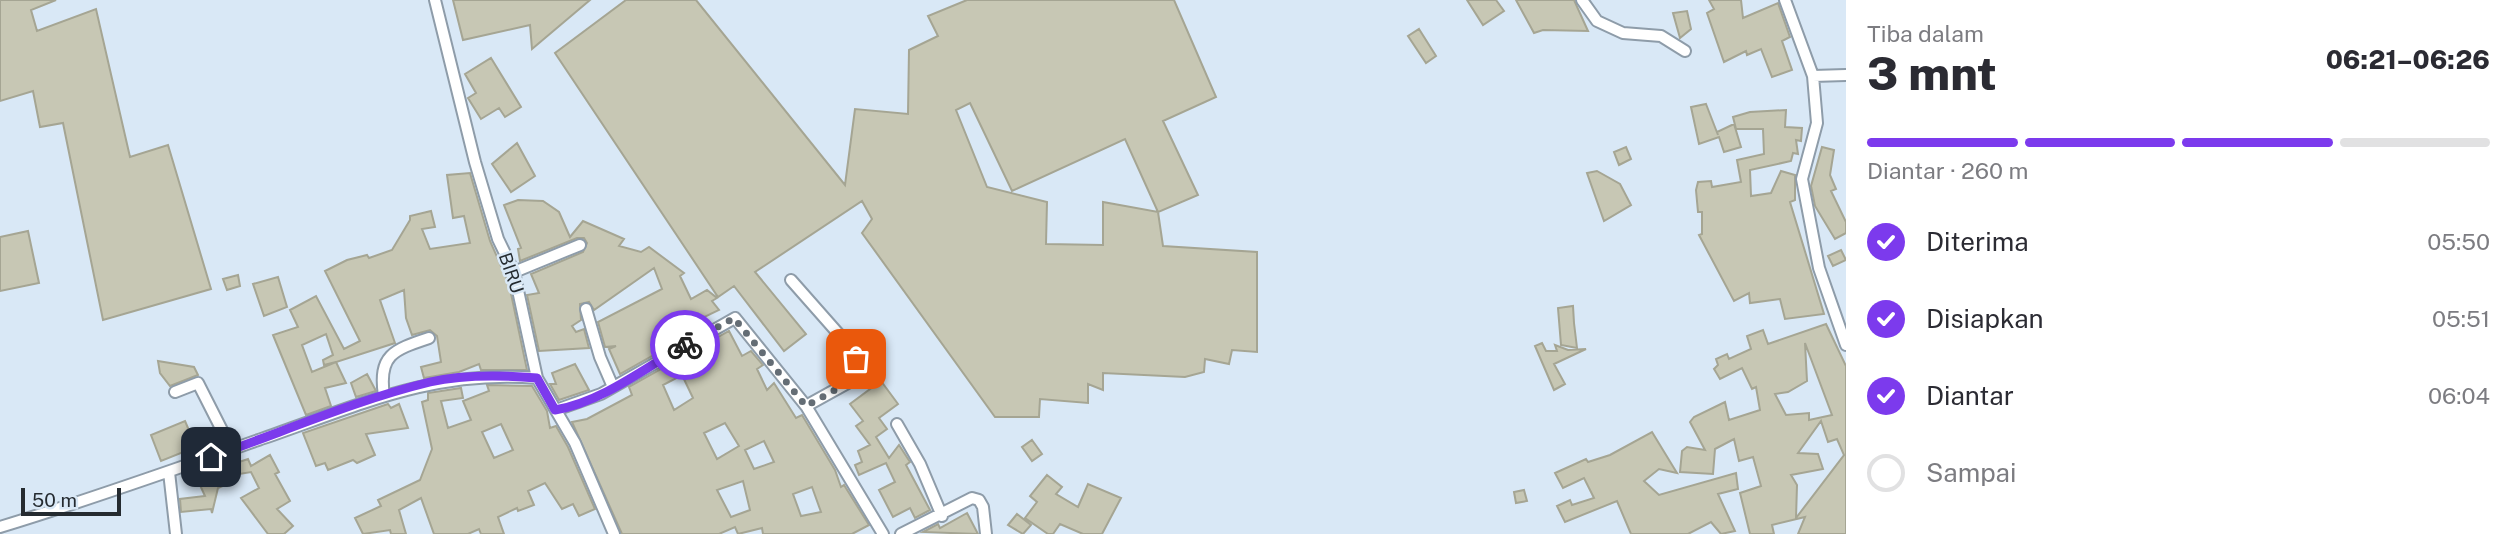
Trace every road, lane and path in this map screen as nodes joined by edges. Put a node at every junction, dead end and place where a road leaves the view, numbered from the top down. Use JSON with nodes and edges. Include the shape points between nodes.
{"nodes":[{"id":1,"x":435,"y":0,"type":"edge"},
{"id":2,"x":1582,"y":0,"type":"edge"},
{"id":3,"x":1785,"y":0,"type":"edge"},
{"id":4,"x":1685,"y":51,"type":"dead end"},
{"id":5,"x":1846,"y":75,"type":"edge"},
{"id":6,"x":1813,"y":76,"type":"junction"},
{"id":7,"x":580,"y":245,"type":"dead end"},
{"id":8,"x":514,"y":272,"type":"junction"},
{"id":9,"x":791,"y":280,"type":"dead end"},
{"id":10,"x":586,"y":309,"type":"dead end"},
{"id":11,"x":429,"y":338,"type":"dead end"},
{"id":12,"x":1846,"y":345,"type":"edge"},
{"id":13,"x":537,"y":378,"type":"junction"},
{"id":14,"x":613,"y":387,"type":"junction"},
{"id":15,"x":175,"y":393,"type":"dead end"},
{"id":16,"x":384,"y":396,"type":"junction"},
{"id":17,"x":806,"y":406,"type":"junction"},
{"id":18,"x":555,"y":410,"type":"junction"},
{"id":19,"x":897,"y":424,"type":"dead end"},
{"id":20,"x":232,"y":450,"type":"junction"},
{"id":21,"x":169,"y":472,"type":"junction"},
{"id":22,"x":942,"y":516,"type":"junction"},
{"id":23,"x":0,"y":527,"type":"edge"},
{"id":24,"x":176,"y":534,"type":"edge"},
{"id":25,"x":614,"y":534,"type":"edge"},
{"id":26,"x":883,"y":534,"type":"edge"},
{"id":27,"x":901,"y":534,"type":"edge"},
{"id":28,"x":986,"y":534,"type":"edge"}],
"edges":[{"from":1,"to":8,"type":"street","name":"BIRU","via":[[475,162],[498,239]]},
{"from":2,"to":4,"type":"street","via":[[1597,21],[1623,33],[1661,36]]},
{"from":3,"to":6,"type":"street"},
{"from":5,"to":6,"type":"street"},
{"from":6,"to":12,"type":"street","via":[[1817,123],[1802,179],[1819,268]]},
{"from":7,"to":8,"type":"street"},
{"from":8,"to":13,"type":"street","name":"BIRU"},
{"from":9,"to":17,"type":"street","via":[[856,359],[853,380]]},
{"from":10,"to":14,"type":"street"},
{"from":11,"to":16,"type":"street","via":[[388,358],[382,369]]},
{"from":13,"to":16,"type":"street","via":[[461,378]]},
{"from":13,"to":18,"type":"street","name":"BIRU"},
{"from":14,"to":17,"type":"street","via":[[734,318]]},
{"from":14,"to":18,"type":"street","via":[[570,408]]},
{"from":15,"to":20,"type":"street","via":[[198,383]]},
{"from":16,"to":20,"type":"street"},
{"from":17,"to":26,"type":"street"},
{"from":18,"to":25,"type":"street","name":"BIRU","via":[[575,443]]},
{"from":19,"to":22,"type":"street"},
{"from":20,"to":21,"type":"street"},
{"from":21,"to":23,"type":"street"},
{"from":21,"to":24,"type":"street"},
{"from":22,"to":27,"type":"street"},
{"from":22,"to":28,"type":"street","via":[[967,500],[979,500]]}]}
